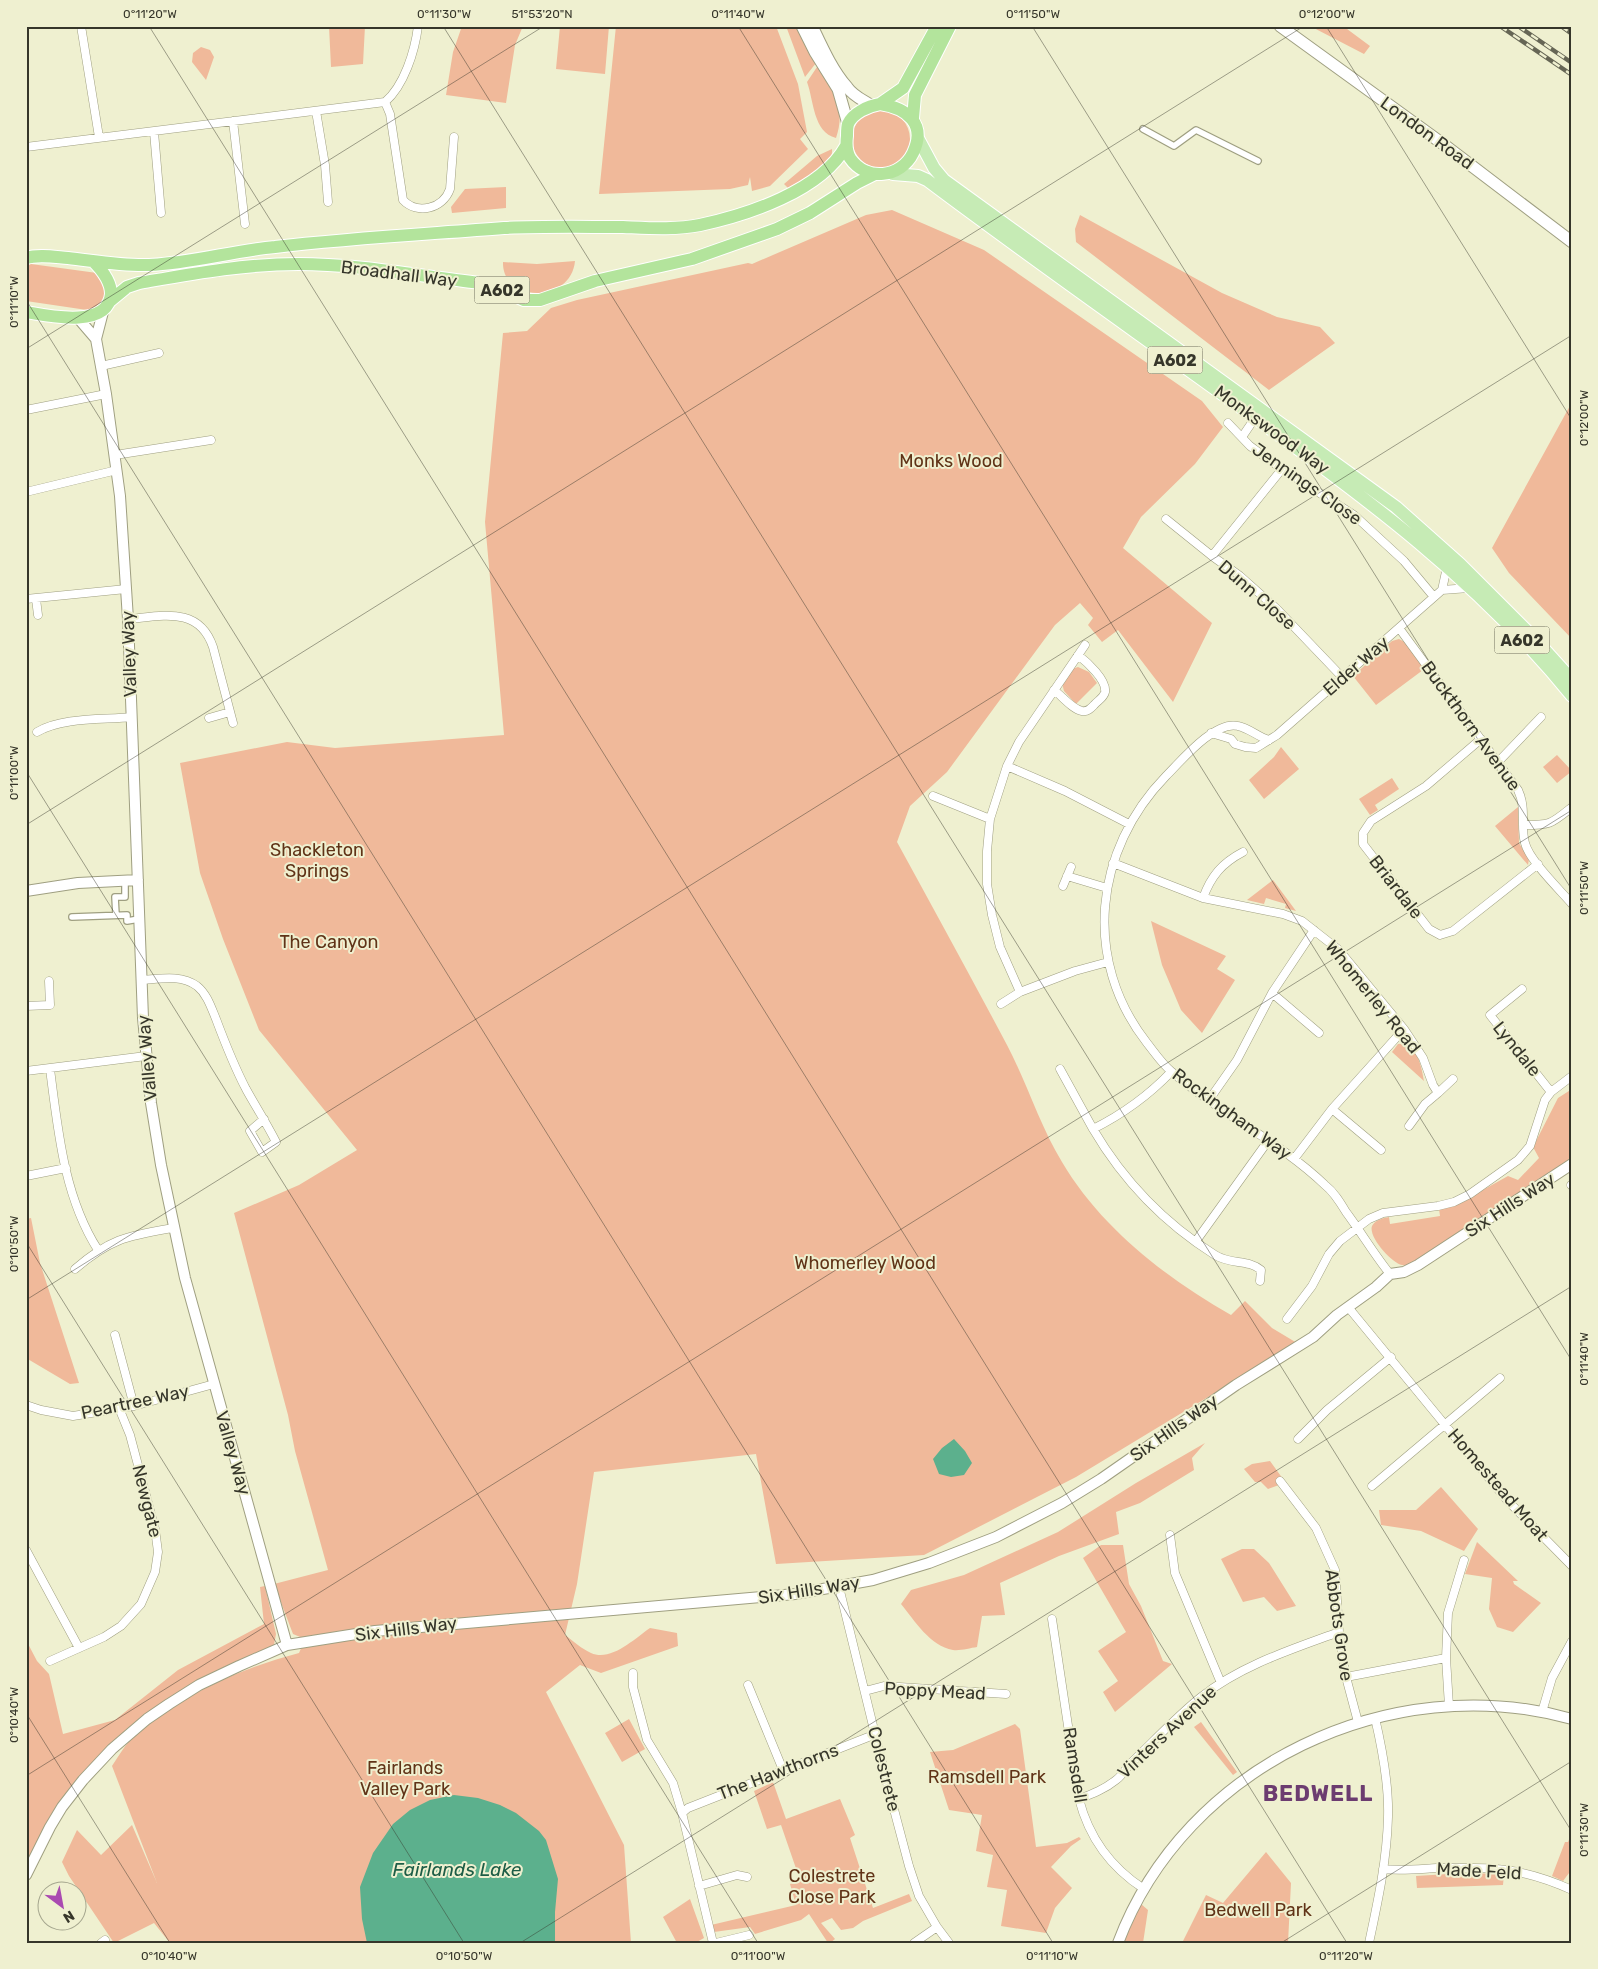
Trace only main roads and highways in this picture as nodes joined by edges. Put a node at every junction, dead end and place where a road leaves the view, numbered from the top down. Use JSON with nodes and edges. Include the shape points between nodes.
{"nodes":[{"id":1,"x":802,"y":26,"type":"edge"},
{"id":2,"x":812,"y":26,"type":"edge"},
{"id":3,"x":937,"y":26,"type":"edge"},
{"id":4,"x":950,"y":26,"type":"edge"},
{"id":5,"x":1280,"y":26,"type":"edge"},
{"id":6,"x":876,"y":105,"type":"junction"},
{"id":7,"x":913,"y":118,"type":"junction"},
{"id":8,"x":848,"y":124,"type":"junction"},
{"id":9,"x":918,"y":140,"type":"junction"},
{"id":10,"x":846,"y":146,"type":"junction"},
{"id":11,"x":876,"y":174,"type":"junction"},
{"id":12,"x":893,"y":174,"type":"junction"},
{"id":13,"x":1572,"y":242,"type":"edge"},
{"id":14,"x":28,"y":256,"type":"edge"},
{"id":15,"x":93,"y":261,"type":"junction"},
{"id":16,"x":107,"y":304,"type":"junction"},
{"id":17,"x":26,"y":312,"type":"edge"},
{"id":18,"x":1572,"y":680,"type":"edge"},
{"id":19,"x":1572,"y":696,"type":"edge"}],
"edges":[{"from":1,"to":8,"type":"main road","via":[[838,89]]},
{"from":2,"to":6,"type":"main road","via":[[847,88],[857,97]]},
{"from":3,"to":6,"type":"highway","via":[[903,88]]},
{"from":4,"to":7,"type":"highway","via":[[915,95]]},
{"from":5,"to":13,"type":"main road","name":"London Road"},
{"from":6,"to":7,"type":"highway","via":[[891,106]]},
{"from":6,"to":8,"type":"highway","via":[[858,113]]},
{"from":7,"to":9,"type":"highway"},
{"from":8,"to":10,"type":"highway"},
{"from":9,"to":12,"type":"highway","via":[[911,158]]},
{"from":9,"to":18,"type":"main road","name":"Monkswood Way","number":"A602","via":[[944,180],[1418,525],[1535,639]]},
{"from":10,"to":11,"type":"highway","via":[[849,157],[862,170]]},
{"from":10,"to":15,"type":"highway","name":"Broadhall Way","via":[[832,166],[800,188],[750,211],[698,225],[666,228],[521,227],[283,246],[157,264]]},
{"from":11,"to":12,"type":"highway"},
{"from":11,"to":16,"type":"highway","name":"Broadhall Way","number":"A602","via":[[777,229],[692,259],[595,281],[540,300],[524,300],[480,283],[351,267],[298,264],[229,269],[139,282],[127,287]]},
{"from":12,"to":19,"type":"main road","name":"Monkswood Way","number":"A602","via":[[927,180],[1386,515],[1469,588],[1527,645]]},
{"from":14,"to":15,"type":"highway","name":"Broadhall Way"},
{"from":15,"to":16,"type":"highway","via":[[108,280],[111,290]]},
{"from":16,"to":17,"type":"highway","name":"Broadhall Way","via":[[94,315],[78,318]]}]}
